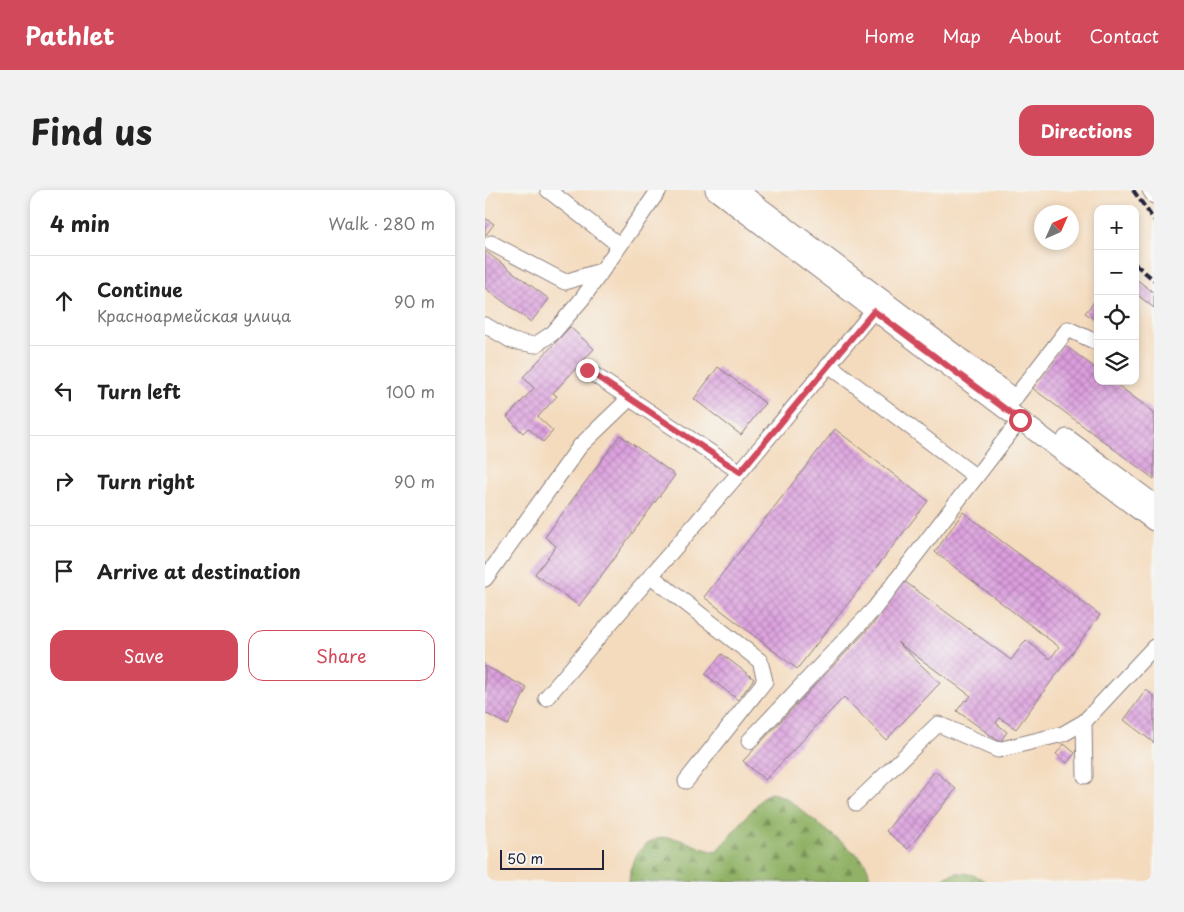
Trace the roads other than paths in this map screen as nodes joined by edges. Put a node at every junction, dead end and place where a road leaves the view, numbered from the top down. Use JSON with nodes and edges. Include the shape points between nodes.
{"nodes":[{"id":1,"x":548,"y":190,"type":"edge"},
{"id":2,"x":659,"y":190,"type":"edge"},
{"id":3,"x":715,"y":190,"type":"edge"},
{"id":4,"x":737,"y":190,"type":"edge"},
{"id":5,"x":1150,"y":190,"type":"edge"},
{"id":6,"x":1154,"y":196,"type":"edge"},
{"id":7,"x":491,"y":243,"type":"dead end"},
{"id":8,"x":619,"y":245,"type":"junction"},
{"id":9,"x":601,"y":271,"type":"junction"},
{"id":10,"x":879,"y":305,"type":"junction"},
{"id":11,"x":485,"y":325,"type":"edge"},
{"id":12,"x":1094,"y":342,"type":"edge"},
{"id":13,"x":829,"y":365,"type":"junction"},
{"id":14,"x":587,"y":370,"type":"dead end"},
{"id":15,"x":630,"y":398,"type":"junction"},
{"id":16,"x":1014,"y":399,"type":"junction"},
{"id":17,"x":1020,"y":420,"type":"junction"},
{"id":18,"x":740,"y":472,"type":"junction"},
{"id":19,"x":976,"y":477,"type":"junction"},
{"id":20,"x":1154,"y":504,"type":"edge"},
{"id":21,"x":1154,"y":521,"type":"edge"},
{"id":22,"x":651,"y":576,"type":"junction"},
{"id":23,"x":485,"y":578,"type":"edge"},
{"id":24,"x":1154,"y":647,"type":"edge"},
{"id":25,"x":546,"y":698,"type":"dead end"},
{"id":26,"x":1084,"y":722,"type":"junction"},
{"id":27,"x":749,"y":741,"type":"dead end"},
{"id":28,"x":1085,"y":776,"type":"dead end"},
{"id":29,"x":686,"y":781,"type":"dead end"},
{"id":30,"x":856,"y":803,"type":"dead end"}],
"edges":[{"from":1,"to":8,"type":"street"},
{"from":2,"to":8,"type":"street"},
{"from":3,"to":10,"type":"main road"},
{"from":4,"to":10,"type":"main road"},
{"from":5,"to":6,"type":"street"},
{"from":7,"to":9,"type":"street","via":[[565,282]]},
{"from":8,"to":9,"type":"street"},
{"from":9,"to":11,"type":"street","via":[[553,333],[535,345],[512,342]]},
{"from":10,"to":13,"type":"street"},
{"from":10,"to":16,"type":"main road"},
{"from":10,"to":17,"type":"main road"},
{"from":12,"to":16,"type":"street","via":[[1068,329]]},
{"from":13,"to":18,"type":"street"},
{"from":13,"to":19,"type":"street"},
{"from":14,"to":15,"type":"street"},
{"from":15,"to":18,"type":"street"},
{"from":15,"to":23,"type":"street","via":[[580,446]]},
{"from":16,"to":20,"type":"main road"},
{"from":17,"to":19,"type":"street"},
{"from":17,"to":21,"type":"main road"},
{"from":18,"to":22,"type":"street"},
{"from":19,"to":27,"type":"street","via":[[874,609]]},
{"from":22,"to":25,"type":"street"},
{"from":22,"to":29,"type":"street","via":[[760,661],[765,681]]},
{"from":24,"to":26,"type":"street"},
{"from":26,"to":28,"type":"street"},
{"from":26,"to":30,"type":"street","via":[[1063,734],[999,750],[938,724]]}]}
